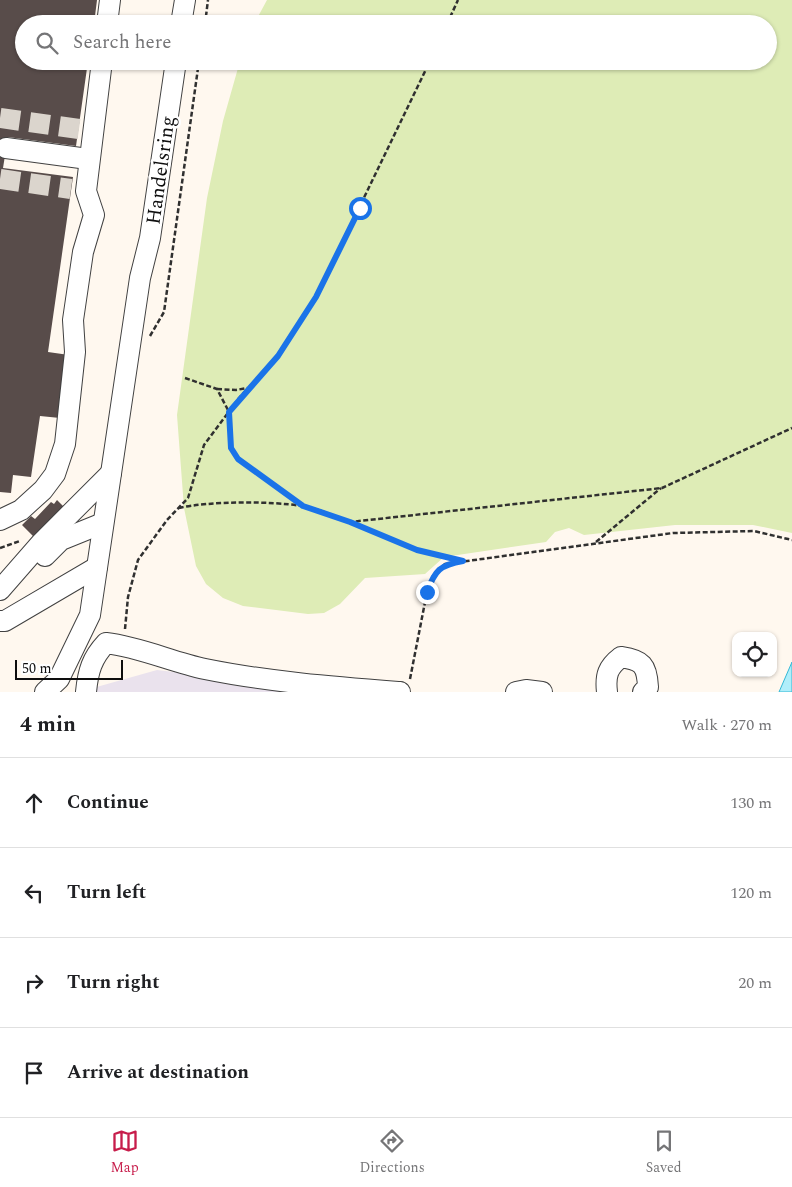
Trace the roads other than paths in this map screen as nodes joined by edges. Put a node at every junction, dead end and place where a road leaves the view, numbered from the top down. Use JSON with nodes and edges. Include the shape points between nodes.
{"nodes":[{"id":1,"x":110,"y":0,"type":"edge"},
{"id":2,"x":185,"y":0,"type":"edge"},
{"id":3,"x":108,"y":15,"type":"edge"},
{"id":4,"x":182,"y":15,"type":"edge"},
{"id":5,"x":100,"y":70,"type":"edge"},
{"id":6,"x":175,"y":70,"type":"edge"},
{"id":7,"x":6,"y":148,"type":"dead end"},
{"id":8,"x":88,"y":159,"type":"junction"},
{"id":9,"x":111,"y":473,"type":"junction"},
{"id":10,"x":0,"y":520,"type":"edge"},
{"id":11,"x":103,"y":523,"type":"junction"},
{"id":12,"x":97,"y":567,"type":"junction"},
{"id":13,"x":0,"y":590,"type":"edge"},
{"id":14,"x":2,"y":622,"type":"edge"},
{"id":15,"x":52,"y":685,"type":"edge"},
{"id":16,"x":404,"y":688,"type":"edge"},
{"id":17,"x":85,"y":692,"type":"edge"},
{"id":18,"x":516,"y":692,"type":"edge"},
{"id":19,"x":542,"y":692,"type":"edge"},
{"id":20,"x":607,"y":692,"type":"edge"},
{"id":21,"x":643,"y":692,"type":"edge"}],
"edges":[{"from":1,"to":3,"type":"street"},
{"from":2,"to":4,"type":"street"},
{"from":5,"to":8,"type":"street","via":[[85,134]]},
{"from":6,"to":9,"type":"street","name":"Handelsring"},
{"from":7,"to":8,"type":"street"},
{"from":8,"to":10,"type":"street","via":[[78,190],[94,215],[83,252],[73,320],[75,352],[66,444],[55,474],[43,490],[20,510]]},
{"from":9,"to":11,"type":"street","name":"Handelsring"},
{"from":9,"to":13,"type":"street","via":[[41,543]]},
{"from":11,"to":12,"type":"street","name":"Handelsring"},
{"from":11,"to":13,"type":"street","via":[[62,540],[15,589]]},
{"from":12,"to":14,"type":"street"},
{"from":12,"to":15,"type":"street","name":"Handelsring","via":[[90,614]]},
{"from":15,"to":17,"type":"street"},
{"from":16,"to":17,"type":"street","via":[[309,684],[207,670],[124,645],[106,643],[93,657]]},
{"from":18,"to":19,"type":"street"},
{"from":20,"to":21,"type":"street","via":[[609,666],[621,657],[636,659],[647,671],[648,687]]}]}
